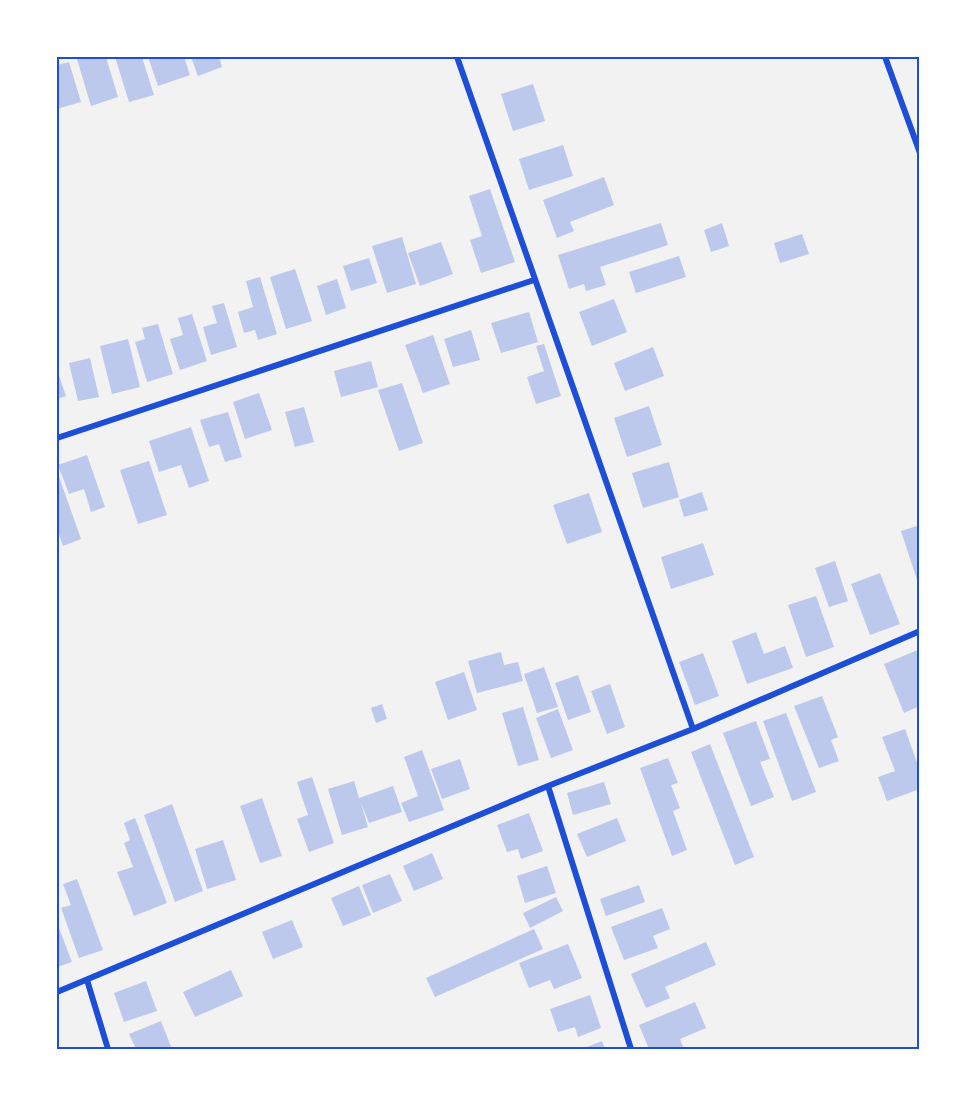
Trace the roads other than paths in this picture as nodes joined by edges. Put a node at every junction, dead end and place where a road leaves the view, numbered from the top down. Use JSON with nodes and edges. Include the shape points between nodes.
{"nodes":[{"id":1,"x":457,"y":57,"type":"edge"},
{"id":2,"x":885,"y":57,"type":"edge"},
{"id":3,"x":920,"y":153,"type":"edge"},
{"id":4,"x":534,"y":280,"type":"junction"},
{"id":5,"x":57,"y":438,"type":"edge"},
{"id":6,"x":920,"y":632,"type":"edge"},
{"id":7,"x":693,"y":729,"type":"junction"},
{"id":8,"x":548,"y":786,"type":"junction"},
{"id":9,"x":87,"y":980,"type":"junction"},
{"id":10,"x":57,"y":992,"type":"edge"},
{"id":11,"x":108,"y":1049,"type":"edge"},
{"id":12,"x":631,"y":1049,"type":"edge"}],
"edges":[{"from":1,"to":4,"type":"street"},
{"from":2,"to":3,"type":"street"},
{"from":4,"to":5,"type":"street"},
{"from":4,"to":7,"type":"street"},
{"from":6,"to":7,"type":"street"},
{"from":7,"to":8,"type":"street"},
{"from":8,"to":9,"type":"street"},
{"from":8,"to":12,"type":"street"},
{"from":9,"to":10,"type":"street"},
{"from":9,"to":11,"type":"street"}]}
